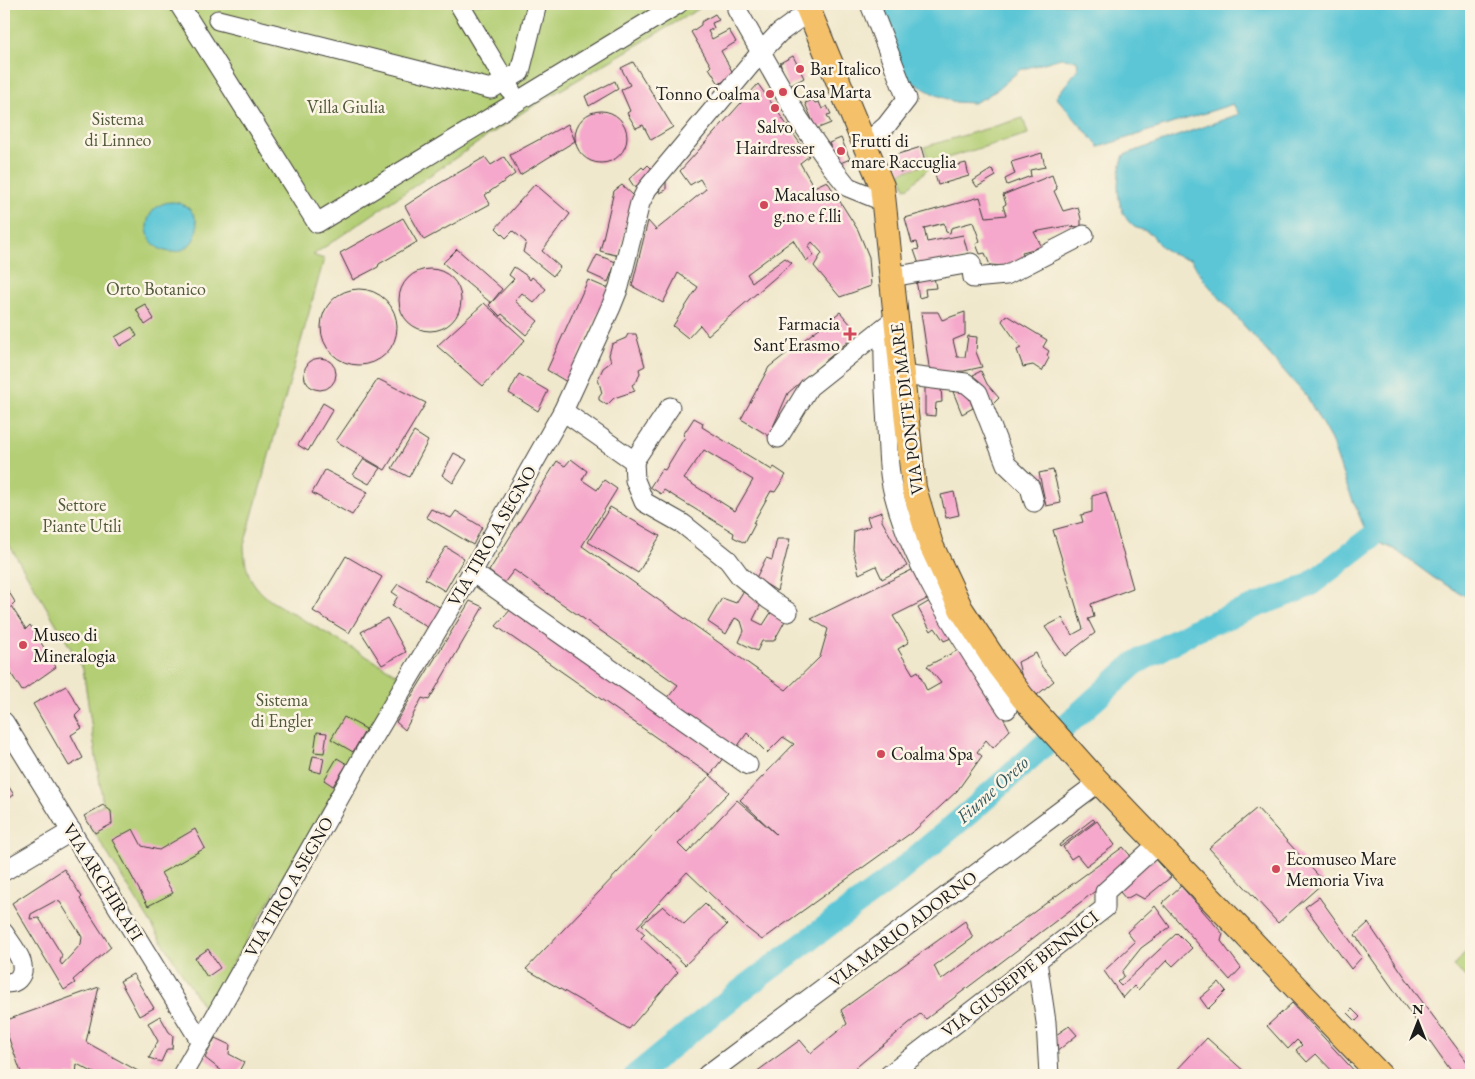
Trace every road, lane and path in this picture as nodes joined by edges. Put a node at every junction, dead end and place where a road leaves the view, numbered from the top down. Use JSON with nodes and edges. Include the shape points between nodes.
{"nodes":[{"id":1,"x":179,"y":4,"type":"edge"},
{"id":2,"x":460,"y":4,"type":"edge"},
{"id":3,"x":537,"y":4,"type":"edge"},
{"id":4,"x":678,"y":4,"type":"edge"},
{"id":5,"x":738,"y":4,"type":"edge"},
{"id":6,"x":870,"y":4,"type":"edge"},
{"id":7,"x":804,"y":7,"type":"edge"},
{"id":8,"x":218,"y":12,"type":"edge"},
{"id":9,"x":197,"y":34,"type":"junction"},
{"id":10,"x":761,"y":52,"type":"junction"},
{"id":11,"x":504,"y":81,"type":"junction"},
{"id":12,"x":516,"y":101,"type":"junction"},
{"id":13,"x":864,"y":145,"type":"junction"},
{"id":14,"x":884,"y":202,"type":"junction"},
{"id":15,"x":1084,"y":235,"type":"dead end"},
{"id":16,"x":892,"y":277,"type":"junction"},
{"id":17,"x":890,"y":323,"type":"junction"},
{"id":18,"x":902,"y":375,"type":"junction"},
{"id":19,"x":670,"y":407,"type":"dead end"},
{"id":20,"x":563,"y":411,"type":"junction"},
{"id":21,"x":778,"y":438,"type":"dead end"},
{"id":22,"x":634,"y":461,"type":"junction"},
{"id":23,"x":1034,"y":502,"type":"dead end"},
{"id":24,"x":472,"y":572,"type":"junction"},
{"id":25,"x":788,"y":612,"type":"dead end"},
{"id":26,"x":1015,"y":703,"type":"junction"},
{"id":27,"x":4,"y":722,"type":"edge"},
{"id":28,"x":748,"y":765,"type":"dead end"},
{"id":29,"x":1095,"y":778,"type":"junction"},
{"id":30,"x":72,"y":831,"type":"junction"},
{"id":31,"x":1159,"y":844,"type":"junction"},
{"id":32,"x":4,"y":871,"type":"edge"},
{"id":33,"x":4,"y":933,"type":"edge"},
{"id":34,"x":1038,"y":961,"type":"junction"},
{"id":35,"x":4,"y":983,"type":"edge"},
{"id":36,"x":201,"y":1042,"type":"junction"},
{"id":37,"x":182,"y":1075,"type":"edge"},
{"id":38,"x":707,"y":1075,"type":"edge"},
{"id":39,"x":889,"y":1075,"type":"edge"},
{"id":40,"x":1049,"y":1075,"type":"edge"},
{"id":41,"x":1380,"y":1075,"type":"edge"}],
"edges":[{"from":1,"to":9,"type":"street"},
{"from":2,"to":11,"type":"street"},
{"from":3,"to":11,"type":"street","via":[[520,72]]},
{"from":4,"to":12,"type":"street"},
{"from":5,"to":10,"type":"street","via":[[737,10]]},
{"from":6,"to":13,"type":"street","via":[[906,99],[886,126]]},
{"from":7,"to":10,"type":"street","name":"VIA TIRO A SEGNO"},
{"from":7,"to":13,"type":"main road","name":"VIA PONTE DI MARE"},
{"from":8,"to":9,"type":"street"},
{"from":8,"to":11,"type":"street","via":[[491,89]]},
{"from":9,"to":12,"type":"street","via":[[317,223]]},
{"from":10,"to":14,"type":"street","via":[[799,119],[832,168],[848,187]]},
{"from":10,"to":20,"type":"street","name":"VIA TIRO A SEGNO","via":[[647,189],[640,203],[619,287]]},
{"from":11,"to":12,"type":"street"},
{"from":13,"to":14,"type":"main road","name":"VIA PONTE DI MARE","via":[[882,186]]},
{"from":14,"to":16,"type":"main road","name":"VIA PONTE DI MARE"},
{"from":15,"to":16,"type":"street","via":[[1006,275],[973,278],[971,263]]},
{"from":16,"to":17,"type":"main road","name":"VIA PONTE DI MARE"},
{"from":17,"to":18,"type":"main road","name":"VIA PONTE DI MARE"},
{"from":17,"to":21,"type":"street","via":[[810,386]]},
{"from":17,"to":26,"type":"street","via":[[883,365],[888,461],[894,498],[910,545],[928,580]]},
{"from":18,"to":23,"type":"street","via":[[966,383],[978,393],[1006,464],[1030,487]]},
{"from":18,"to":26,"type":"main road","name":"VIA PONTE DI MARE","via":[[914,488],[931,545],[961,609],[998,665]]},
{"from":19,"to":22,"type":"street"},
{"from":20,"to":22,"type":"street"},
{"from":20,"to":24,"type":"street","name":"VIA TIRO A SEGNO"},
{"from":22,"to":25,"type":"street","via":[[635,480],[644,502],[683,524],[728,560],[740,576]]},
{"from":24,"to":28,"type":"street"},
{"from":24,"to":36,"type":"street","name":"VIA TIRO A SEGNO","via":[[372,740]]},
{"from":26,"to":29,"type":"main road","name":"VIA PONTE DI MARE"},
{"from":27,"to":30,"type":"street","name":"VIA ARCHIRAFI"},
{"from":29,"to":31,"type":"main road","name":"VIA PONTE DI MARE"},
{"from":29,"to":38,"type":"street","name":"VIA MARIO ADORNO"},
{"from":30,"to":32,"type":"street"},
{"from":30,"to":36,"type":"street","name":"VIA ARCHIRAFI"},
{"from":31,"to":34,"type":"street","name":"VIA GIUSEPPE BENNICI","via":[[1105,892],[1105,908]]},
{"from":31,"to":41,"type":"main road","name":"VIA PONTE DI MARE"},
{"from":33,"to":35,"type":"street","via":[[23,969],[16,981]]},
{"from":34,"to":39,"type":"street","name":"VIA GIUSEPPE BENNICI"},
{"from":34,"to":40,"type":"street"},
{"from":36,"to":37,"type":"street","name":"VIA TIRO A SEGNO"}]}
